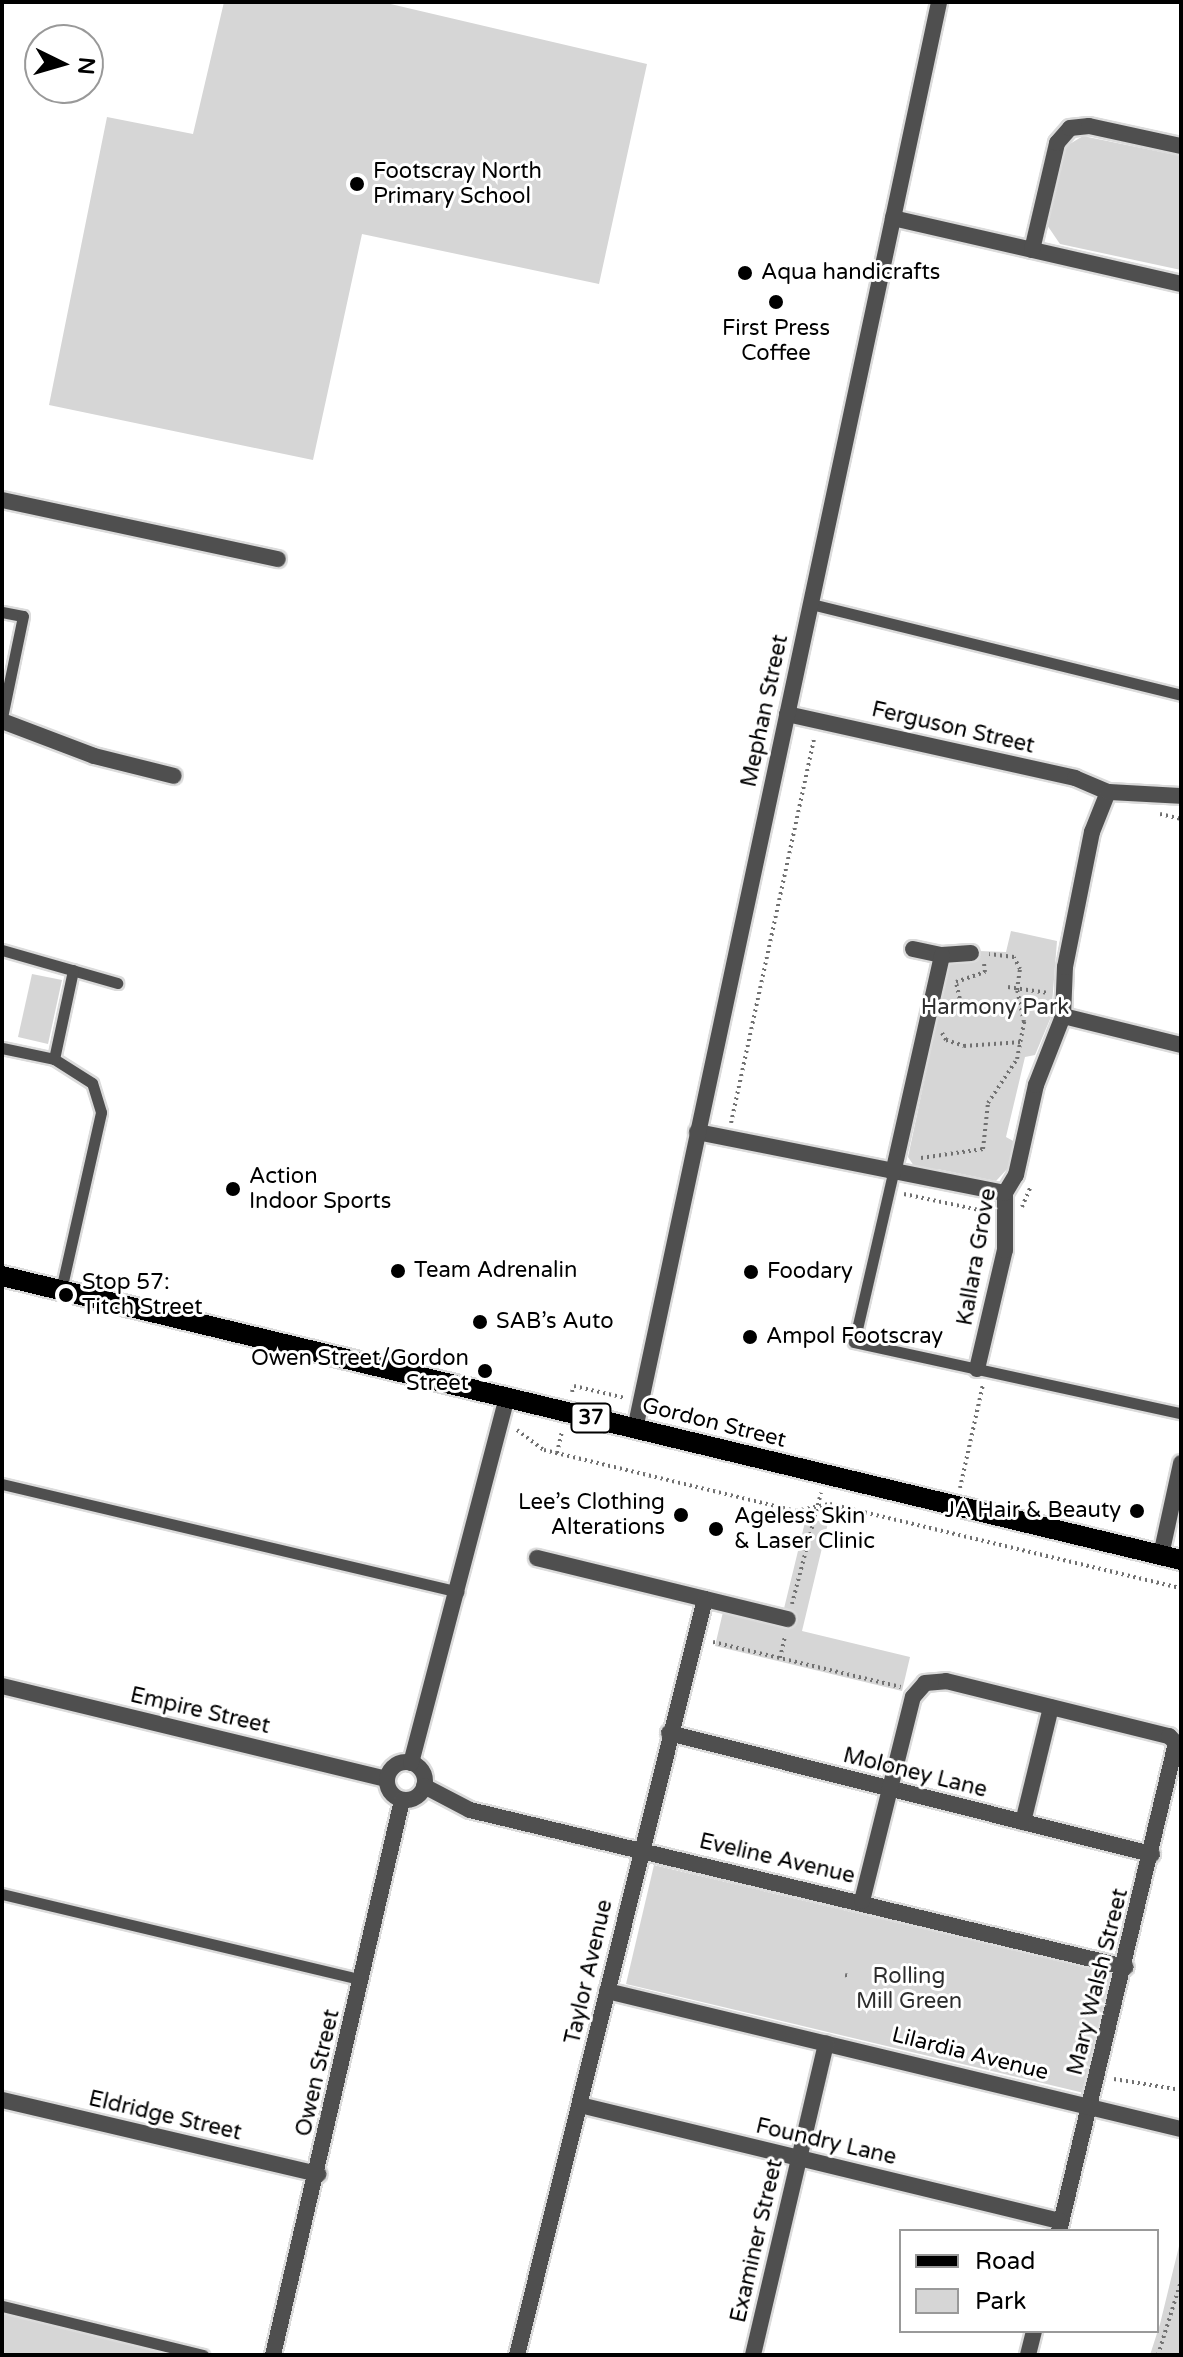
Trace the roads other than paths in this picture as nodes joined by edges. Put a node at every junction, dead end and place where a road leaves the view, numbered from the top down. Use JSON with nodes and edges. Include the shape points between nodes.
{"nodes":[{"id":1,"x":939,"y":2,"type":"edge"},
{"id":2,"x":1181,"y":146,"type":"edge"},
{"id":3,"x":893,"y":218,"type":"junction"},
{"id":4,"x":1032,"y":250,"type":"junction"},
{"id":5,"x":1181,"y":284,"type":"edge"},
{"id":6,"x":2,"y":500,"type":"edge"},
{"id":7,"x":278,"y":559,"type":"dead end"},
{"id":8,"x":811,"y":604,"type":"junction"},
{"id":9,"x":2,"y":612,"type":"edge"},
{"id":10,"x":1181,"y":695,"type":"edge"},
{"id":11,"x":787,"y":714,"type":"junction"},
{"id":12,"x":2,"y":719,"type":"edge"},
{"id":13,"x":174,"y":776,"type":"dead end"},
{"id":14,"x":1108,"y":792,"type":"junction"},
{"id":15,"x":1181,"y":796,"type":"edge"},
{"id":16,"x":913,"y":949,"type":"dead end"},
{"id":17,"x":2,"y":950,"type":"edge"},
{"id":18,"x":977,"y":953,"type":"road end"},
{"id":19,"x":942,"y":955,"type":"junction"},
{"id":20,"x":73,"y":970,"type":"junction"},
{"id":21,"x":117,"y":983,"type":"dead end"},
{"id":22,"x":1063,"y":1016,"type":"junction"},
{"id":23,"x":1181,"y":1045,"type":"edge"},
{"id":24,"x":2,"y":1048,"type":"edge"},
{"id":25,"x":54,"y":1059,"type":"junction"},
{"id":26,"x":697,"y":1132,"type":"junction"},
{"id":27,"x":893,"y":1173,"type":"junction"},
{"id":28,"x":1005,"y":1193,"type":"junction"},
{"id":29,"x":2,"y":1276,"type":"edge"},
{"id":30,"x":61,"y":1290,"type":"junction"},
{"id":31,"x":982,"y":1370,"type":"junction"},
{"id":32,"x":507,"y":1398,"type":"junction"},
{"id":33,"x":1181,"y":1413,"type":"edge"},
{"id":34,"x":635,"y":1429,"type":"junction"},
{"id":35,"x":1181,"y":1463,"type":"edge"},
{"id":36,"x":2,"y":1484,"type":"edge"},
{"id":37,"x":1161,"y":1555,"type":"junction"},
{"id":38,"x":537,"y":1558,"type":"dead end"},
{"id":39,"x":1181,"y":1560,"type":"edge"},
{"id":40,"x":458,"y":1592,"type":"junction"},
{"id":41,"x":705,"y":1599,"type":"junction"},
{"id":42,"x":788,"y":1619,"type":"road end"},
{"id":43,"x":2,"y":1686,"type":"edge"},
{"id":44,"x":1051,"y":1707,"type":"junction"},
{"id":45,"x":669,"y":1733,"type":"junction"},
{"id":46,"x":1179,"y":1742,"type":"edge"},
{"id":47,"x":411,"y":1763,"type":"junction"},
{"id":48,"x":387,"y":1779,"type":"junction"},
{"id":49,"x":424,"y":1786,"type":"junction"},
{"id":50,"x":891,"y":1790,"type":"junction"},
{"id":51,"x":402,"y":1800,"type":"junction"},
{"id":52,"x":1023,"y":1822,"type":"junction"},
{"id":53,"x":641,"y":1851,"type":"junction"},
{"id":54,"x":1152,"y":1854,"type":"junction"},
{"id":55,"x":2,"y":1894,"type":"edge"},
{"id":56,"x":862,"y":1901,"type":"junction"},
{"id":57,"x":1125,"y":1967,"type":"junction"},
{"id":58,"x":362,"y":1980,"type":"junction"},
{"id":59,"x":607,"y":1991,"type":"junction"},
{"id":60,"x":826,"y":2043,"type":"junction"},
{"id":61,"x":2,"y":2100,"type":"edge"},
{"id":62,"x":580,"y":2105,"type":"junction"},
{"id":63,"x":1090,"y":2106,"type":"junction"},
{"id":64,"x":1181,"y":2129,"type":"edge"},
{"id":65,"x":798,"y":2158,"type":"junction"},
{"id":66,"x":318,"y":2174,"type":"junction"},
{"id":67,"x":1060,"y":2226,"type":"edge"},
{"id":68,"x":2,"y":2306,"type":"edge"},
{"id":69,"x":1034,"y":2333,"type":"edge"},
{"id":70,"x":203,"y":2355,"type":"edge"},
{"id":71,"x":273,"y":2355,"type":"edge"},
{"id":72,"x":517,"y":2355,"type":"edge"},
{"id":73,"x":753,"y":2355,"type":"edge"},
{"id":74,"x":1028,"y":2355,"type":"edge"}],
"edges":[{"from":1,"to":3,"type":"street","name":"Mephan Street"},
{"from":2,"to":4,"type":"street","via":[[1089,126],[1070,128],[1057,143]]},
{"from":3,"to":4,"type":"street"},
{"from":3,"to":8,"type":"street","name":"Mephan Street"},
{"from":4,"to":5,"type":"street"},
{"from":6,"to":7,"type":"street"},
{"from":8,"to":10,"type":"lane"},
{"from":8,"to":11,"type":"street","name":"Mephan Street"},
{"from":9,"to":12,"type":"lane","via":[[23,616]]},
{"from":11,"to":14,"type":"street","name":"Ferguson Street","via":[[1075,778]]},
{"from":11,"to":26,"type":"street","name":"Mephan Street"},
{"from":12,"to":13,"type":"street","via":[[79,751]]},
{"from":14,"to":15,"type":"street"},
{"from":14,"to":22,"type":"street","name":"Kallara Grove","via":[[1082,874],[1065,967]]},
{"from":16,"to":19,"type":"street"},
{"from":17,"to":20,"type":"lane"},
{"from":18,"to":19,"type":"street"},
{"from":19,"to":27,"type":"street"},
{"from":20,"to":21,"type":"lane"},
{"from":20,"to":25,"type":"lane"},
{"from":22,"to":23,"type":"street"},
{"from":22,"to":28,"type":"street","name":"Kallara Grove","via":[[1036,1085],[1016,1175]]},
{"from":24,"to":25,"type":"lane"},
{"from":25,"to":30,"type":"lane","via":[[92,1083],[101,1112]]},
{"from":26,"to":27,"type":"street"},
{"from":26,"to":34,"type":"street","name":"Mephan Street"},
{"from":27,"to":28,"type":"street"},
{"from":27,"to":31,"type":"lane","via":[[854,1342]]},
{"from":28,"to":31,"type":"street","name":"Kallara Grove","via":[[1005,1250]]},
{"from":29,"to":30,"type":"main road","name":"Gordon Street","number":"37"},
{"from":30,"to":32,"type":"main road","name":"Gordon Street","number":"37"},
{"from":31,"to":33,"type":"lane"},
{"from":32,"to":34,"type":"main road","name":"Gordon Street","number":"37"},
{"from":32,"to":40,"type":"street"},
{"from":34,"to":37,"type":"main road","name":"Gordon Street","number":"37"},
{"from":35,"to":37,"type":"street"},
{"from":36,"to":40,"type":"lane"},
{"from":37,"to":39,"type":"main road","name":"Gordon Street","number":"37"},
{"from":38,"to":41,"type":"street"},
{"from":40,"to":47,"type":"street"},
{"from":41,"to":42,"type":"street"},
{"from":41,"to":45,"type":"street","name":"Taylor Avenue"},
{"from":43,"to":48,"type":"street","name":"Empire Street"},
{"from":44,"to":46,"type":"street"},
{"from":44,"to":50,"type":"street","via":[[946,1681],[920,1686]]},
{"from":44,"to":52,"type":"street"},
{"from":45,"to":50,"type":"street","name":"Moloney Lane"},
{"from":45,"to":53,"type":"street","name":"Taylor Avenue"},
{"from":46,"to":54,"type":"street","name":"Mary Walsh Street"},
{"from":47,"to":48,"type":"street","via":[[394,1767]]},
{"from":47,"to":49,"type":"street","via":[[423,1775]]},
{"from":48,"to":51,"type":"street","via":[[392,1794]]},
{"from":49,"to":51,"type":"street","via":[[418,1796]]},
{"from":49,"to":53,"type":"street","name":"Eveline Avenue","via":[[470,1810]]},
{"from":50,"to":52,"type":"street","name":"Moloney Lane"},
{"from":50,"to":56,"type":"street"},
{"from":51,"to":58,"type":"street","name":"Owen Street"},
{"from":52,"to":54,"type":"street","name":"Moloney Lane"},
{"from":53,"to":56,"type":"street","name":"Eveline Avenue"},
{"from":53,"to":59,"type":"street","name":"Taylor Avenue"},
{"from":54,"to":57,"type":"street","name":"Mary Walsh Street"},
{"from":55,"to":58,"type":"lane"},
{"from":56,"to":57,"type":"street","name":"Eveline Avenue"},
{"from":57,"to":63,"type":"street","name":"Mary Walsh Street"},
{"from":58,"to":66,"type":"street","name":"Owen Street"},
{"from":59,"to":60,"type":"street","name":"Lilardia Avenue"},
{"from":59,"to":62,"type":"street","name":"Taylor Avenue"},
{"from":60,"to":63,"type":"street","name":"Lilardia Avenue"},
{"from":60,"to":65,"type":"street","name":"Examiner Street"},
{"from":61,"to":66,"type":"street","name":"Eldridge Street"},
{"from":62,"to":65,"type":"street","name":"Foundry Lane"},
{"from":62,"to":72,"type":"street","name":"Taylor Avenue"},
{"from":63,"to":64,"type":"street","name":"Lilardia Avenue"},
{"from":63,"to":67,"type":"street","name":"Mary Walsh Street"},
{"from":65,"to":67,"type":"street","name":"Foundry Lane"},
{"from":65,"to":73,"type":"street","name":"Examiner Street"},
{"from":66,"to":71,"type":"street","name":"Owen Street"},
{"from":68,"to":70,"type":"lane"},
{"from":69,"to":74,"type":"street"}]}
